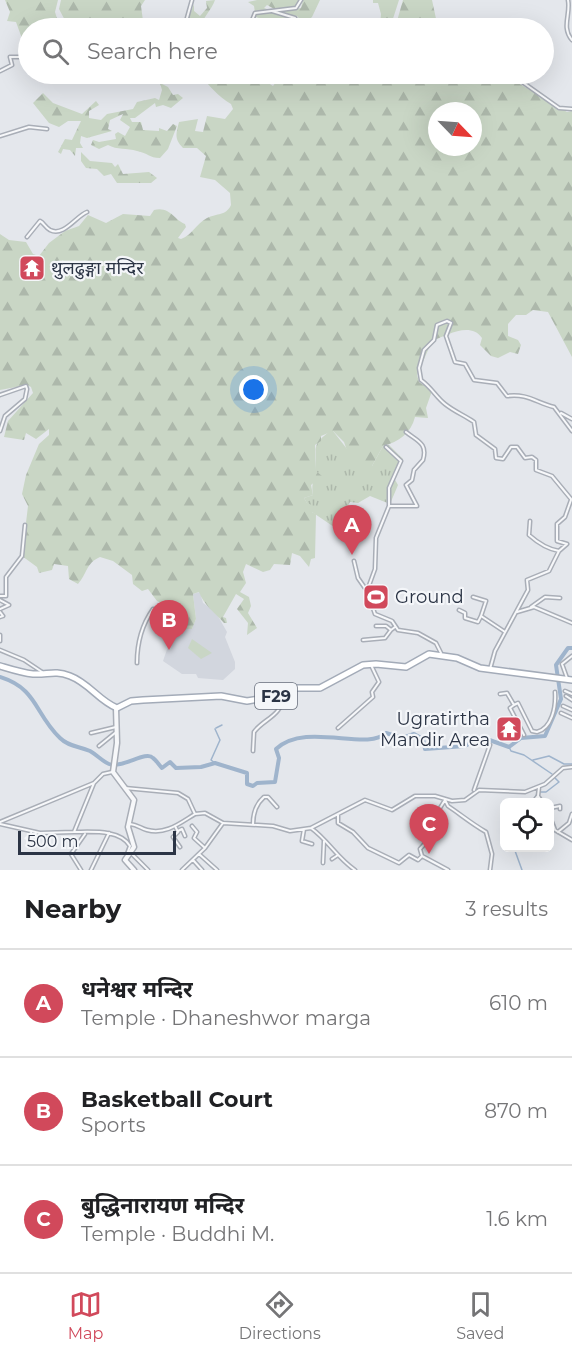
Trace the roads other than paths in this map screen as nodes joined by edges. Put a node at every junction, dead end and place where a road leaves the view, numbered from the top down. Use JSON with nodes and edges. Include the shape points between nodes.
{"nodes":[{"id":1,"x":192,"y":0,"type":"edge"},
{"id":2,"x":301,"y":0,"type":"edge"},
{"id":3,"x":568,"y":0,"type":"edge"},
{"id":4,"x":272,"y":11,"type":"junction"},
{"id":5,"x":187,"y":18,"type":"edge"},
{"id":6,"x":253,"y":18,"type":"edge"},
{"id":7,"x":295,"y":18,"type":"edge"},
{"id":8,"x":572,"y":40,"type":"edge"},
{"id":9,"x":18,"y":57,"type":"edge"},
{"id":10,"x":0,"y":71,"type":"edge"},
{"id":11,"x":525,"y":84,"type":"edge"},
{"id":12,"x":572,"y":108,"type":"edge"},
{"id":13,"x":47,"y":129,"type":"dead end"},
{"id":14,"x":0,"y":136,"type":"edge"},
{"id":15,"x":87,"y":212,"type":"dead end"},
{"id":16,"x":27,"y":237,"type":"dead end"},
{"id":17,"x":0,"y":395,"type":"edge"},
{"id":18,"x":558,"y":412,"type":"junction"},
{"id":19,"x":572,"y":419,"type":"edge"},
{"id":20,"x":0,"y":431,"type":"edge"},
{"id":21,"x":572,"y":431,"type":"edge"},
{"id":22,"x":406,"y":432,"type":"dead end"},
{"id":23,"x":386,"y":447,"type":"dead end"},
{"id":24,"x":572,"y":499,"type":"edge"},
{"id":25,"x":389,"y":506,"type":"junction"},
{"id":26,"x":530,"y":521,"type":"dead end"},
{"id":27,"x":25,"y":525,"type":"dead end"},
{"id":28,"x":559,"y":551,"type":"junction"},
{"id":29,"x":354,"y":561,"type":"dead end"},
{"id":30,"x":367,"y":591,"type":"junction"},
{"id":31,"x":474,"y":597,"type":"dead end"},
{"id":32,"x":0,"y":598,"type":"edge"},
{"id":33,"x":560,"y":598,"type":"dead end"},
{"id":34,"x":531,"y":607,"type":"junction"},
{"id":35,"x":162,"y":610,"type":"dead end"},
{"id":36,"x":459,"y":610,"type":"dead end"},
{"id":37,"x":0,"y":611,"type":"edge"},
{"id":38,"x":517,"y":612,"type":"junction"},
{"id":39,"x":481,"y":616,"type":"junction"},
{"id":40,"x":0,"y":617,"type":"edge"},
{"id":41,"x":572,"y":623,"type":"edge"},
{"id":42,"x":376,"y":627,"type":"dead end"},
{"id":43,"x":395,"y":627,"type":"junction"},
{"id":44,"x":391,"y":630,"type":"junction"},
{"id":45,"x":505,"y":632,"type":"junction"},
{"id":46,"x":0,"y":635,"type":"edge"},
{"id":47,"x":0,"y":640,"type":"edge"},
{"id":48,"x":363,"y":640,"type":"dead end"},
{"id":49,"x":1,"y":649,"type":"edge"},
{"id":50,"x":443,"y":655,"type":"junction"},
{"id":51,"x":572,"y":656,"type":"edge"},
{"id":52,"x":137,"y":663,"type":"dead end"},
{"id":53,"x":371,"y":664,"type":"junction"},
{"id":54,"x":0,"y":666,"type":"edge"},
{"id":55,"x":490,"y":669,"type":"junction"},
{"id":56,"x":43,"y":672,"type":"junction"},
{"id":57,"x":568,"y":680,"type":"edge"},
{"id":58,"x":565,"y":691,"type":"dead end"},
{"id":59,"x":555,"y":692,"type":"dead end"},
{"id":60,"x":282,"y":694,"type":"junction"},
{"id":61,"x":500,"y":694,"type":"dead end"},
{"id":62,"x":572,"y":694,"type":"edge"},
{"id":63,"x":566,"y":696,"type":"dead end"},
{"id":64,"x":572,"y":700,"type":"edge"},
{"id":65,"x":514,"y":705,"type":"junction"},
{"id":66,"x":563,"y":706,"type":"dead end"},
{"id":67,"x":116,"y":708,"type":"junction"},
{"id":68,"x":572,"y":710,"type":"edge"},
{"id":69,"x":561,"y":712,"type":"dead end"},
{"id":70,"x":572,"y":718,"type":"edge"},
{"id":71,"x":338,"y":728,"type":"dead end"},
{"id":72,"x":116,"y":729,"type":"junction"},
{"id":73,"x":91,"y":733,"type":"dead end"},
{"id":74,"x":524,"y":735,"type":"dead end"},
{"id":75,"x":490,"y":745,"type":"dead end"},
{"id":76,"x":99,"y":746,"type":"dead end"},
{"id":77,"x":253,"y":751,"type":"dead end"},
{"id":78,"x":571,"y":768,"type":"edge"},
{"id":79,"x":114,"y":771,"type":"junction"},
{"id":80,"x":94,"y":783,"type":"junction"},
{"id":81,"x":123,"y":788,"type":"junction"},
{"id":82,"x":539,"y":788,"type":"junction"},
{"id":83,"x":474,"y":791,"type":"junction"},
{"id":84,"x":538,"y":795,"type":"junction"},
{"id":85,"x":536,"y":798,"type":"edge"},
{"id":86,"x":540,"y":798,"type":"edge"},
{"id":87,"x":446,"y":800,"type":"junction"},
{"id":88,"x":277,"y":807,"type":"dead end"},
{"id":89,"x":554,"y":807,"type":"edge"},
{"id":90,"x":560,"y":809,"type":"dead end"},
{"id":91,"x":195,"y":813,"type":"junction"},
{"id":92,"x":572,"y":814,"type":"edge"},
{"id":93,"x":338,"y":815,"type":"junction"},
{"id":94,"x":0,"y":823,"type":"edge"},
{"id":95,"x":223,"y":823,"type":"junction"},
{"id":96,"x":569,"y":823,"type":"junction"},
{"id":97,"x":128,"y":824,"type":"junction"},
{"id":98,"x":253,"y":824,"type":"junction"},
{"id":99,"x":554,"y":825,"type":"edge"},
{"id":100,"x":175,"y":826,"type":"junction"},
{"id":101,"x":192,"y":826,"type":"dead end"},
{"id":102,"x":572,"y":827,"type":"edge"},
{"id":103,"x":311,"y":828,"type":"junction"},
{"id":104,"x":304,"y":830,"type":"junction"},
{"id":105,"x":178,"y":831,"type":"junction"},
{"id":106,"x":74,"y":832,"type":"junction"},
{"id":107,"x":558,"y":832,"type":"junction"},
{"id":108,"x":110,"y":833,"type":"junction"},
{"id":109,"x":85,"y":834,"type":"junction"},
{"id":110,"x":185,"y":837,"type":"dead end"},
{"id":111,"x":572,"y":840,"type":"edge"},
{"id":112,"x":324,"y":841,"type":"junction"},
{"id":113,"x":312,"y":844,"type":"dead end"},
{"id":114,"x":180,"y":847,"type":"dead end"},
{"id":115,"x":205,"y":848,"type":"junction"},
{"id":116,"x":131,"y":853,"type":"junction"},
{"id":117,"x":199,"y":854,"type":"junction"},
{"id":118,"x":338,"y":855,"type":"junction"},
{"id":119,"x":422,"y":856,"type":"junction"},
{"id":120,"x":332,"y":859,"type":"dead end"},
{"id":121,"x":193,"y":860,"type":"junction"},
{"id":122,"x":323,"y":863,"type":"dead end"},
{"id":123,"x":81,"y":870,"type":"edge"},
{"id":124,"x":91,"y":870,"type":"edge"},
{"id":125,"x":134,"y":870,"type":"edge"},
{"id":126,"x":148,"y":870,"type":"edge"},
{"id":127,"x":182,"y":870,"type":"edge"},
{"id":128,"x":202,"y":870,"type":"edge"},
{"id":129,"x":217,"y":870,"type":"edge"},
{"id":130,"x":355,"y":870,"type":"edge"},
{"id":131,"x":447,"y":870,"type":"edge"},
{"id":132,"x":490,"y":870,"type":"edge"}],
"edges":[{"from":1,"to":5,"type":"street"},
{"from":2,"to":4,"type":"street","via":[[296,8]]},
{"from":3,"to":8,"type":"street","via":[[567,32]]},
{"from":4,"to":6,"type":"street","via":[[254,14]]},
{"from":4,"to":7,"type":"street"},
{"from":9,"to":10,"type":"street","via":[[10,57],[12,65]]},
{"from":11,"to":12,"type":"street","via":[[559,108]]},
{"from":13,"to":14,"type":"street","via":[[29,128]]},
{"from":15,"to":16,"type":"street","via":[[64,229],[48,229],[40,221]]},
{"from":17,"to":20,"type":"street","via":[[27,388],[25,399],[5,416]]},
{"from":18,"to":19,"type":"street"},
{"from":18,"to":21,"type":"street"},
{"from":18,"to":24,"type":"street","via":[[532,397],[507,396],[497,383],[474,380],[465,364],[454,362],[446,336],[452,323],[437,325],[434,340],[424,350],[419,368],[421,380],[461,417],[474,422],[476,435],[495,449],[496,458],[503,459],[511,447],[517,447],[525,458],[536,460],[536,470],[552,476]]},
{"from":22,"to":25,"type":"street","via":[[420,441],[425,453],[406,485],[417,506]]},
{"from":23,"to":25,"type":"street","via":[[402,459],[389,488]]},
{"from":24,"to":28,"type":"street","via":[[565,517],[557,524],[557,541],[567,544]]},
{"from":25,"to":30,"type":"street","via":[[376,538],[375,569]]},
{"from":26,"to":28,"type":"street","via":[[529,535],[542,546]]},
{"from":27,"to":32,"type":"street","via":[[22,556],[6,577],[6,596]]},
{"from":28,"to":38,"type":"street","via":[[549,571],[527,580],[528,591]]},
{"from":29,"to":30,"type":"street","via":[[359,582]]},
{"from":30,"to":43,"type":"street","via":[[375,614],[392,621]]},
{"from":31,"to":39,"type":"street","via":[[486,601]]},
{"from":32,"to":37,"type":"street","via":[[9,605]]},
{"from":33,"to":34,"type":"street","via":[[545,597]]},
{"from":34,"to":38,"type":"street"},
{"from":34,"to":41,"type":"street"},
{"from":35,"to":52,"type":"street","via":[[153,609],[143,625]]},
{"from":36,"to":39,"type":"street","via":[[465,618],[478,622]]},
{"from":37,"to":40,"type":"street"},
{"from":38,"to":45,"type":"street"},
{"from":39,"to":45,"type":"street"},
{"from":42,"to":44,"type":"street"},
{"from":43,"to":44,"type":"street"},
{"from":43,"to":50,"type":"street","via":[[415,631],[436,643]]},
{"from":44,"to":48,"type":"street","via":[[385,638]]},
{"from":45,"to":55,"type":"street"},
{"from":46,"to":47,"type":"street"},
{"from":49,"to":56,"type":"street"},
{"from":50,"to":53,"type":"main road","number":"F29","via":[[429,654],[406,668]]},
{"from":50,"to":55,"type":"main road"},
{"from":51,"to":57,"type":"street","via":[[562,664]]},
{"from":53,"to":60,"type":"main road","number":"F29","via":[[320,687],[294,688]]},
{"from":53,"to":71,"type":"street","via":[[379,682],[373,697]]},
{"from":54,"to":56,"type":"main road","via":[[33,674]]},
{"from":55,"to":57,"type":"main road"},
{"from":56,"to":67,"type":"main road","via":[[57,672],[81,681]]},
{"from":58,"to":62,"type":"street"},
{"from":59,"to":65,"type":"street","via":[[553,712],[541,732],[532,731],[518,703]]},
{"from":60,"to":67,"type":"main road","number":"F29","via":[[247,702],[220,696],[131,701]]},
{"from":60,"to":77,"type":"street","via":[[281,709],[254,732]]},
{"from":61,"to":65,"type":"street","via":[[507,693]]},
{"from":63,"to":64,"type":"street"},
{"from":65,"to":74,"type":"street","via":[[510,708]]},
{"from":66,"to":68,"type":"street"},
{"from":67,"to":72,"type":"street"},
{"from":69,"to":70,"type":"street"},
{"from":72,"to":73,"type":"street"},
{"from":72,"to":76,"type":"street"},
{"from":72,"to":79,"type":"street"},
{"from":75,"to":83,"type":"street"},
{"from":78,"to":82,"type":"street"},
{"from":79,"to":80,"type":"street","via":[[103,774]]},
{"from":79,"to":81,"type":"street"},
{"from":80,"to":94,"type":"street"},
{"from":80,"to":106,"type":"street"},
{"from":81,"to":91,"type":"street","via":[[178,793],[188,799]]},
{"from":81,"to":97,"type":"street","via":[[134,800]]},
{"from":82,"to":83,"type":"street","via":[[521,792]]},
{"from":82,"to":84,"type":"street"},
{"from":83,"to":87,"type":"street","via":[[465,800]]},
{"from":84,"to":85,"type":"street"},
{"from":84,"to":86,"type":"street"},
{"from":87,"to":93,"type":"street","via":[[415,796],[392,810],[365,800]]},
{"from":87,"to":119,"type":"street","via":[[425,832],[428,840],[420,849]]},
{"from":87,"to":132,"type":"street","via":[[465,821],[486,832],[492,854]]},
{"from":88,"to":98,"type":"street","via":[[264,797],[254,812]]},
{"from":89,"to":90,"type":"street"},
{"from":91,"to":95,"type":"street","via":[[205,813]]},
{"from":91,"to":100,"type":"street"},
{"from":92,"to":96,"type":"street"},
{"from":93,"to":103,"type":"street"},
{"from":93,"to":119,"type":"street","via":[[338,823],[368,848],[399,863],[409,855],[418,860]]},
{"from":94,"to":106,"type":"street","via":[[40,832]]},
{"from":95,"to":98,"type":"street"},
{"from":95,"to":115,"type":"street"},
{"from":96,"to":102,"type":"street"},
{"from":96,"to":107,"type":"street"},
{"from":97,"to":100,"type":"street","via":[[162,831]]},
{"from":97,"to":116,"type":"street","via":[[134,847]]},
{"from":98,"to":104,"type":"street"},
{"from":99,"to":107,"type":"street"},
{"from":100,"to":105,"type":"street"},
{"from":101,"to":115,"type":"street","via":[[197,832],[194,838]]},
{"from":103,"to":104,"type":"street"},
{"from":103,"to":112,"type":"street"},
{"from":104,"to":113,"type":"street","via":[[302,841]]},
{"from":105,"to":110,"type":"street","via":[[182,829]]},
{"from":105,"to":114,"type":"street","via":[[173,837]]},
{"from":106,"to":109,"type":"street"},
{"from":107,"to":111,"type":"street"},
{"from":108,"to":109,"type":"street"},
{"from":108,"to":116,"type":"street","via":[[127,842],[127,854]]},
{"from":108,"to":124,"type":"street"},
{"from":109,"to":123,"type":"street","via":[[71,854]]},
{"from":112,"to":118,"type":"street"},
{"from":112,"to":122,"type":"street"},
{"from":115,"to":117,"type":"street"},
{"from":116,"to":125,"type":"street","via":[[126,862]]},
{"from":116,"to":126,"type":"street"},
{"from":117,"to":121,"type":"street"},
{"from":117,"to":129,"type":"street"},
{"from":118,"to":120,"type":"street"},
{"from":118,"to":130,"type":"street"},
{"from":119,"to":131,"type":"street"},
{"from":121,"to":127,"type":"street"},
{"from":121,"to":128,"type":"street"}]}
